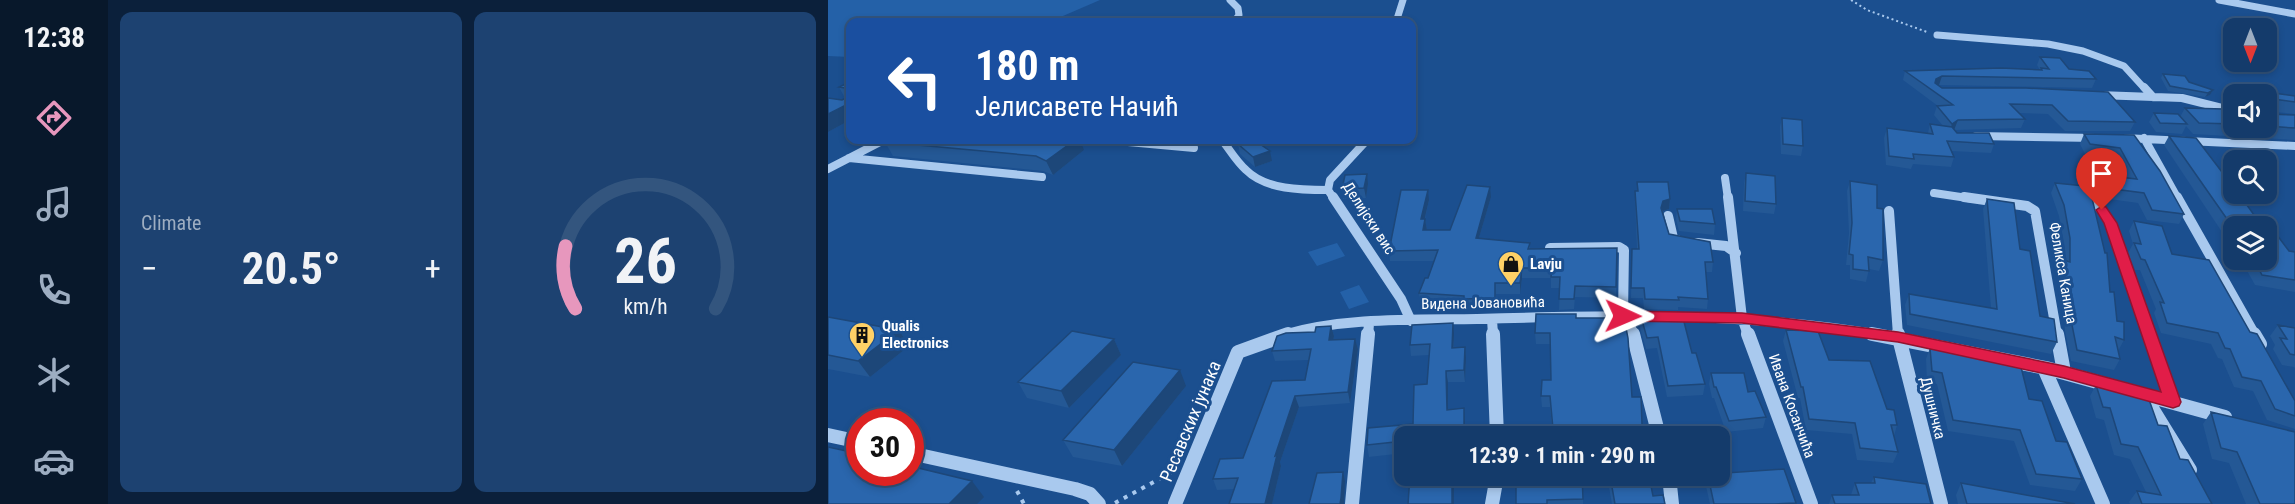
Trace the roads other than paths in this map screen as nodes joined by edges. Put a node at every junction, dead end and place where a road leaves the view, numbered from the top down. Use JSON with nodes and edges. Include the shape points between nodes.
{"nodes":[{"id":1,"x":1230,"y":0,"type":"edge"},
{"id":2,"x":1403,"y":0,"type":"edge"},
{"id":3,"x":2219,"y":0,"type":"edge"},
{"id":4,"x":2295,"y":14,"type":"edge"},
{"id":5,"x":1237,"y":18,"type":"edge"},
{"id":6,"x":1397,"y":18,"type":"edge"},
{"id":7,"x":1936,"y":35,"type":"road end"},
{"id":8,"x":2086,"y":94,"type":"edge"},
{"id":9,"x":2153,"y":97,"type":"junction"},
{"id":10,"x":2223,"y":108,"type":"edge"},
{"id":11,"x":1966,"y":136,"type":"edge"},
{"id":12,"x":2144,"y":138,"type":"junction"},
{"id":13,"x":876,"y":144,"type":"edge"},
{"id":14,"x":1175,"y":144,"type":"edge"},
{"id":15,"x":1225,"y":144,"type":"edge"},
{"id":16,"x":1363,"y":144,"type":"edge"},
{"id":17,"x":2295,"y":146,"type":"edge"},
{"id":18,"x":1194,"y":148,"type":"dead end"},
{"id":19,"x":849,"y":158,"type":"junction"},
{"id":20,"x":828,"y":169,"type":"edge"},
{"id":21,"x":1042,"y":177,"type":"dead end"},
{"id":22,"x":1725,"y":178,"type":"dead end"},
{"id":23,"x":1328,"y":190,"type":"junction"},
{"id":24,"x":1934,"y":193,"type":"dead end"},
{"id":25,"x":2094,"y":203,"type":"edge"},
{"id":26,"x":1889,"y":211,"type":"dead end"},
{"id":27,"x":1668,"y":216,"type":"dead end"},
{"id":28,"x":1550,"y":248,"type":"edge"},
{"id":29,"x":1736,"y":253,"type":"junction"},
{"id":30,"x":1626,"y":316,"type":"junction"},
{"id":31,"x":1742,"y":318,"type":"junction"},
{"id":32,"x":1492,"y":319,"type":"junction"},
{"id":33,"x":1411,"y":321,"type":"junction"},
{"id":34,"x":1369,"y":324,"type":"junction"},
{"id":35,"x":1898,"y":337,"type":"junction"},
{"id":36,"x":1238,"y":352,"type":"joint"},
{"id":37,"x":2266,"y":354,"type":"edge"},
{"id":38,"x":2044,"y":368,"type":"junction"},
{"id":39,"x":2064,"y":372,"type":"junction"},
{"id":40,"x":2143,"y":393,"type":"junction"},
{"id":41,"x":2173,"y":402,"type":"junction"},
{"id":42,"x":2239,"y":421,"type":"edge"},
{"id":43,"x":1497,"y":426,"type":"edge"},
{"id":44,"x":1656,"y":426,"type":"edge"},
{"id":45,"x":828,"y":435,"type":"edge"},
{"id":46,"x":846,"y":439,"type":"edge"},
{"id":47,"x":924,"y":456,"type":"edge"},
{"id":48,"x":2198,"y":484,"type":"edge"},
{"id":49,"x":1495,"y":486,"type":"edge"},
{"id":50,"x":1670,"y":486,"type":"edge"},
{"id":51,"x":1099,"y":504,"type":"edge"},
{"id":52,"x":1175,"y":504,"type":"edge"},
{"id":53,"x":1352,"y":504,"type":"edge"},
{"id":54,"x":1492,"y":504,"type":"edge"},
{"id":55,"x":1672,"y":504,"type":"edge"},
{"id":56,"x":1811,"y":504,"type":"edge"},
{"id":57,"x":1941,"y":504,"type":"edge"},
{"id":58,"x":2103,"y":504,"type":"edge"}],
"edges":[{"from":1,"to":5,"type":"street","via":[[1238,8]]},
{"from":2,"to":6,"type":"street"},
{"from":3,"to":4,"type":"street"},
{"from":7,"to":9,"type":"street","via":[[2048,44],[2083,51],[2124,66]]},
{"from":8,"to":9,"type":"street"},
{"from":9,"to":10,"type":"street","via":[[2182,98]]},
{"from":11,"to":12,"type":"street"},
{"from":12,"to":17,"type":"street"},
{"from":12,"to":37,"type":"street"},
{"from":13,"to":19,"type":"street"},
{"from":14,"to":18,"type":"street"},
{"from":15,"to":23,"type":"street","via":[[1248,173],[1264,181]]},
{"from":16,"to":23,"type":"street","name":"Делијски вис","via":[[1330,180]]},
{"from":19,"to":20,"type":"street"},
{"from":19,"to":21,"type":"street"},
{"from":22,"to":29,"type":"street","name":"Ивана Косанчића"},
{"from":23,"to":33,"type":"street","name":"Делијски вис","via":[[1401,299]]},
{"from":24,"to":39,"type":"street","name":"Феликса Каница","via":[[2035,211]]},
{"from":25,"to":41,"type":"street","via":[[2110,223]]},
{"from":26,"to":35,"type":"street","name":"Душничка"},
{"from":27,"to":29,"type":"street","via":[[1673,238],[1684,243],[1726,246]]},
{"from":28,"to":30,"type":"street","via":[[1624,250]]},
{"from":29,"to":31,"type":"street","name":"Ивана Косанчића"},
{"from":30,"to":31,"type":"street","name":"Видена Јовановића"},
{"from":30,"to":32,"type":"street","name":"Видена Јовановића"},
{"from":30,"to":44,"type":"street"},
{"from":31,"to":35,"type":"street","name":"Видена Јовановића"},
{"from":31,"to":56,"type":"street","name":"Ивана Косанчића"},
{"from":32,"to":33,"type":"street","name":"Видена Јовановића"},
{"from":32,"to":43,"type":"street"},
{"from":33,"to":34,"type":"street","name":"Видена Јовановића"},
{"from":34,"to":36,"type":"street","name":"Видена Јовановића","via":[[1293,331]]},
{"from":34,"to":53,"type":"street"},
{"from":35,"to":38,"type":"street","name":"Видена Јовановића"},
{"from":35,"to":57,"type":"street","name":"Душничка"},
{"from":36,"to":52,"type":"street","name":"Ресавских јунака"},
{"from":38,"to":39,"type":"street","name":"Видена Јовановића"},
{"from":38,"to":58,"type":"street"},
{"from":39,"to":40,"type":"street","name":"Видена Јовановића"},
{"from":40,"to":41,"type":"street","name":"Видена Јовановића"},
{"from":40,"to":48,"type":"street"},
{"from":41,"to":42,"type":"street","name":"Видена Јовановића"},
{"from":45,"to":46,"type":"street"},
{"from":47,"to":51,"type":"street","via":[[1074,489],[1090,494]]},
{"from":49,"to":54,"type":"street"},
{"from":50,"to":55,"type":"street"}]}
